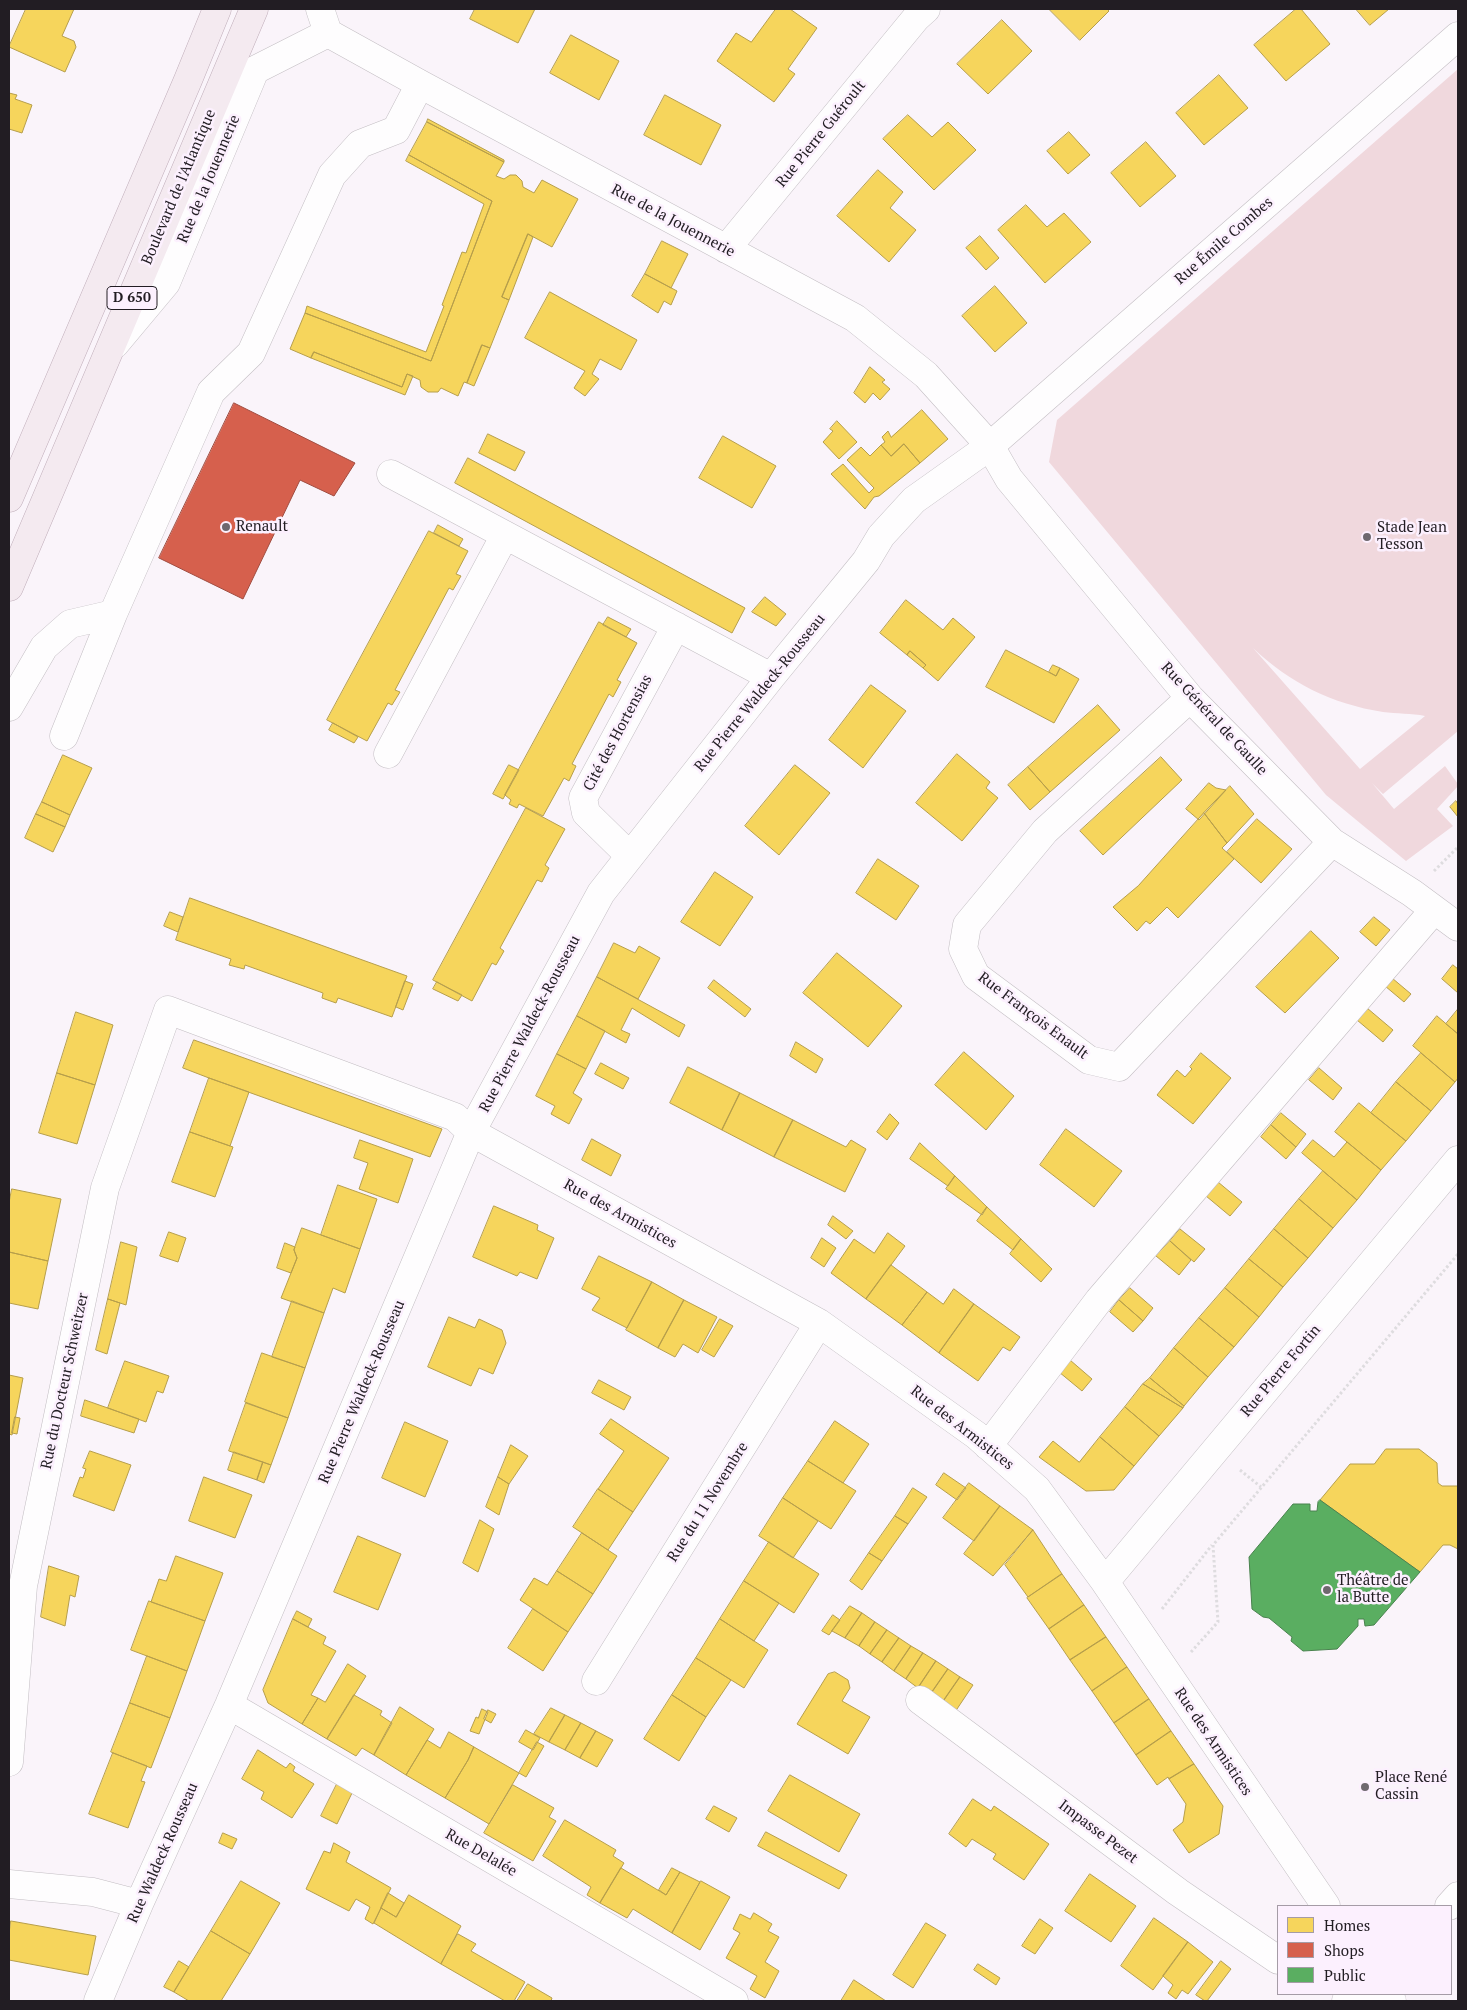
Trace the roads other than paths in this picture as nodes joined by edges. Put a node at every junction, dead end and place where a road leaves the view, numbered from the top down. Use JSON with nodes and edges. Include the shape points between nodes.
{"nodes":[{"id":1,"x":217,"y":9,"type":"edge"},
{"id":2,"x":254,"y":9,"type":"edge"},
{"id":3,"x":918,"y":12,"type":"edge"},
{"id":4,"x":324,"y":21,"type":"edge"},
{"id":5,"x":1458,"y":36,"type":"edge"},
{"id":6,"x":420,"y":84,"type":"junction"},
{"id":7,"x":726,"y":249,"type":"junction"},
{"id":8,"x":110,"y":350,"type":"junction"},
{"id":9,"x":990,"y":446,"type":"junction"},
{"id":10,"x":391,"y":474,"type":"dead end"},
{"id":11,"x":9,"y":498,"type":"edge"},
{"id":12,"x":505,"y":535,"type":"junction"},
{"id":13,"x":9,"y":587,"type":"edge"},
{"id":14,"x":112,"y":614,"type":"junction"},
{"id":15,"x":676,"y":626,"type":"junction"},
{"id":16,"x":771,"y":677,"type":"junction"},
{"id":17,"x":1190,"y":698,"type":"junction"},
{"id":18,"x":9,"y":707,"type":"edge"},
{"id":19,"x":64,"y":736,"type":"dead end"},
{"id":20,"x":388,"y":754,"type":"dead end"},
{"id":21,"x":1332,"y":842,"type":"junction"},
{"id":22,"x":630,"y":856,"type":"junction"},
{"id":23,"x":1434,"y":910,"type":"junction"},
{"id":24,"x":1458,"y":927,"type":"edge"},
{"id":25,"x":168,"y":1010,"type":"joint"},
{"id":26,"x":471,"y":1132,"type":"junction"},
{"id":27,"x":1458,"y":1160,"type":"edge"},
{"id":28,"x":819,"y":1323,"type":"junction"},
{"id":29,"x":988,"y":1446,"type":"junction"},
{"id":30,"x":1105,"y":1582,"type":"junction"},
{"id":31,"x":596,"y":1681,"type":"dead end"},
{"id":32,"x":920,"y":1700,"type":"dead end"},
{"id":33,"x":229,"y":1705,"type":"junction"},
{"id":34,"x":9,"y":1762,"type":"edge"},
{"id":35,"x":9,"y":1884,"type":"edge"},
{"id":36,"x":139,"y":1904,"type":"junction"},
{"id":37,"x":1325,"y":1905,"type":"edge"},
{"id":38,"x":1277,"y":1959,"type":"edge"},
{"id":39,"x":1361,"y":1995,"type":"edge"},
{"id":40,"x":98,"y":2001,"type":"edge"},
{"id":41,"x":734,"y":2001,"type":"edge"},
{"id":42,"x":1346,"y":2001,"type":"edge"}],
"edges":[{"from":1,"to":11,"type":"main road","number":"D 650"},
{"from":2,"to":8,"type":"main road","name":"Boulevard de l'Atlantique","number":"D 650"},
{"from":3,"to":7,"type":"street","name":"Rue Pierre Guéroult"},
{"from":4,"to":6,"type":"street","name":"Rue de la Jouennerie"},
{"from":4,"to":8,"type":"street","name":"Rue de la Jouennerie","via":[[255,70],[166,282]]},
{"from":5,"to":9,"type":"street","name":"Rue Émile Combes"},
{"from":6,"to":7,"type":"street","name":"Rue de la Jouennerie"},
{"from":6,"to":14,"type":"street","via":[[396,130],[360,144],[332,175],[251,353],[211,392]]},
{"from":7,"to":9,"type":"street","name":"Rue de la Jouennerie","via":[[855,318],[926,375]]},
{"from":8,"to":13,"type":"main road","name":"Boulevard de l'Atlantique","number":"D 650"},
{"from":9,"to":16,"type":"street","name":"Rue Pierre Waldeck-Rousseau","via":[[914,500],[881,536],[866,561]]},
{"from":9,"to":17,"type":"street","name":"Rue Général de Gaulle","via":[[1009,480]]},
{"from":10,"to":12,"type":"street"},
{"from":12,"to":15,"type":"street"},
{"from":12,"to":20,"type":"street"},
{"from":14,"to":18,"type":"street","via":[[70,624],[44,647]]},
{"from":14,"to":19,"type":"street"},
{"from":15,"to":16,"type":"street"},
{"from":15,"to":22,"type":"street","name":"Cité des Hortensias","via":[[583,798],[586,814]]},
{"from":16,"to":22,"type":"street","name":"Rue Pierre Waldeck-Rousseau"},
{"from":17,"to":21,"type":"street","name":"Rue Général de Gaulle"},
{"from":17,"to":21,"type":"street","name":"Rue François Enault","via":[[1045,832],[967,925],[963,949],[976,976],[1089,1060],[1119,1067]]},
{"from":21,"to":23,"type":"street","name":"Rue Général de Gaulle"},
{"from":22,"to":26,"type":"street","name":"Rue Pierre Waldeck-Rousseau","via":[[601,893]]},
{"from":23,"to":24,"type":"street","name":"Rue Général de Gaulle"},
{"from":23,"to":29,"type":"street","via":[[1099,1300]]},
{"from":25,"to":26,"type":"street","name":"Rue des Armistices","via":[[455,1117]]},
{"from":25,"to":34,"type":"street","name":"Rue du Docteur Schweitzer","via":[[105,1188],[24,1586]]},
{"from":26,"to":28,"type":"street","name":"Rue des Armistices"},
{"from":26,"to":33,"type":"street","name":"Rue Pierre Waldeck-Rousseau"},
{"from":27,"to":30,"type":"street","name":"Rue Pierre Fortin"},
{"from":28,"to":29,"type":"street","name":"Rue des Armistices"},
{"from":28,"to":31,"type":"street","name":"Rue du 11 Novembre"},
{"from":29,"to":30,"type":"street","name":"Rue des Armistices","via":[[1037,1489]]},
{"from":30,"to":37,"type":"street","name":"Rue des Armistices"},
{"from":32,"to":38,"type":"street","name":"Impasse Pezet","via":[[1178,1892]]},
{"from":33,"to":36,"type":"street","name":"Rue Waldeck Rousseau"},
{"from":33,"to":41,"type":"street","name":"Rue Delalée"},
{"from":35,"to":36,"type":"street","via":[[92,1892]]},
{"from":36,"to":40,"type":"street","name":"Rue Waldeck Rousseau"},
{"from":39,"to":42,"type":"street"}]}
